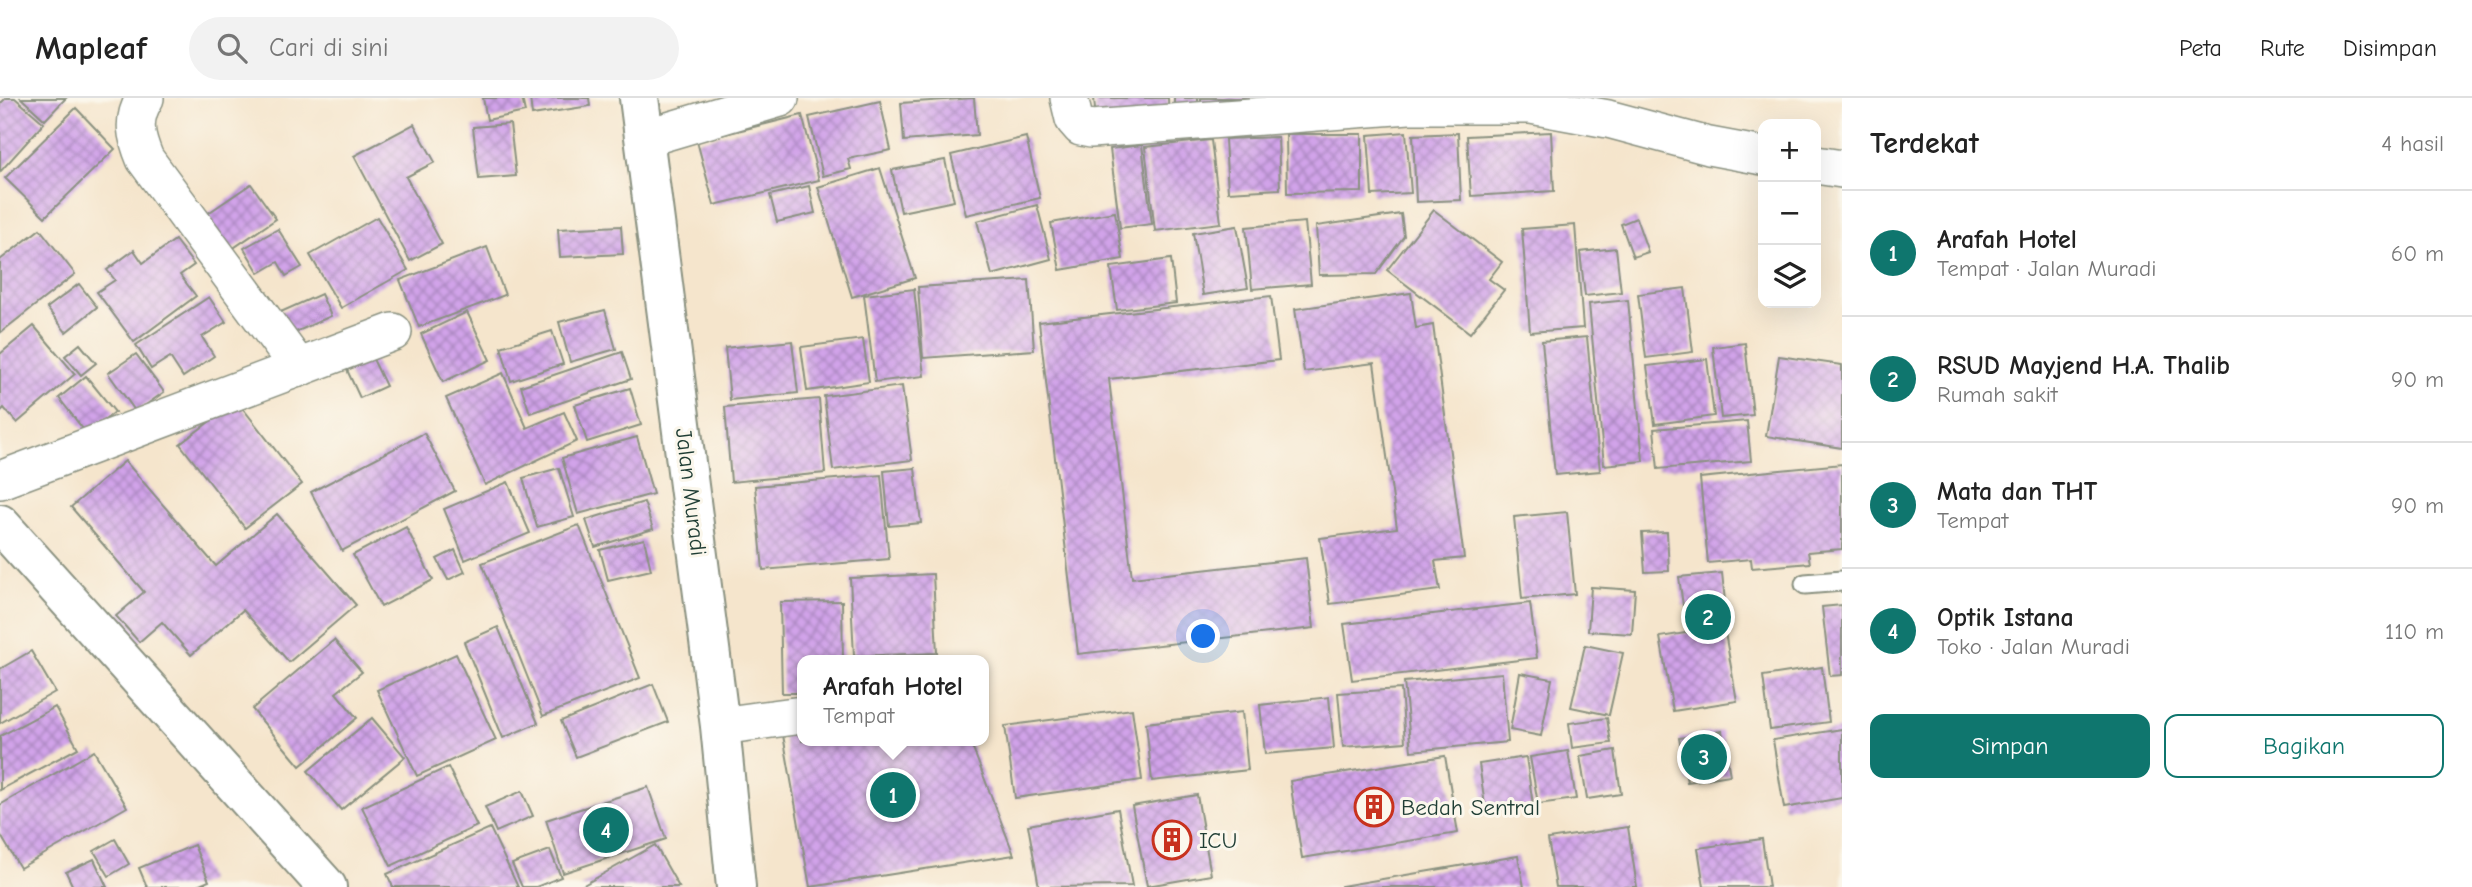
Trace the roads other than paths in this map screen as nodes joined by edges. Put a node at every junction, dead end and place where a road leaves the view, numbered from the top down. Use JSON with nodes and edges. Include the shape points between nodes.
{"nodes":[{"id":1,"x":145,"y":98,"type":"edge"},
{"id":2,"x":639,"y":98,"type":"edge"},
{"id":3,"x":780,"y":98,"type":"edge"},
{"id":4,"x":1069,"y":98,"type":"edge"},
{"id":5,"x":1409,"y":101,"type":"edge"},
{"id":6,"x":645,"y":138,"type":"junction"},
{"id":7,"x":1758,"y":155,"type":"edge"},
{"id":8,"x":1821,"y":166,"type":"edge"},
{"id":9,"x":1842,"y":169,"type":"edge"},
{"id":10,"x":393,"y":332,"type":"dead end"},
{"id":11,"x":299,"y":368,"type":"junction"},
{"id":12,"x":0,"y":480,"type":"edge"},
{"id":13,"x":0,"y":524,"type":"edge"},
{"id":14,"x":1842,"y":581,"type":"edge"},
{"id":15,"x":1805,"y":584,"type":"dead end"},
{"id":16,"x":797,"y":716,"type":"edge"},
{"id":17,"x":720,"y":726,"type":"junction"},
{"id":18,"x":327,"y":887,"type":"edge"},
{"id":19,"x":736,"y":887,"type":"edge"}],
"edges":[{"from":1,"to":11,"type":"street","via":[[136,137],[145,159]]},
{"from":2,"to":6,"type":"main road","name":"Jalan Muradi"},
{"from":3,"to":6,"type":"street"},
{"from":4,"to":5,"type":"street","via":[[1074,119],[1091,129]]},
{"from":5,"to":7,"type":"street","via":[[1561,110]]},
{"from":6,"to":17,"type":"main road","name":"Jalan Muradi"},
{"from":8,"to":9,"type":"street"},
{"from":10,"to":11,"type":"street"},
{"from":11,"to":12,"type":"street"},
{"from":13,"to":18,"type":"main road"},
{"from":14,"to":15,"type":"lane"},
{"from":16,"to":17,"type":"street"},
{"from":17,"to":19,"type":"main road","name":"Jalan Muradi"}]}
